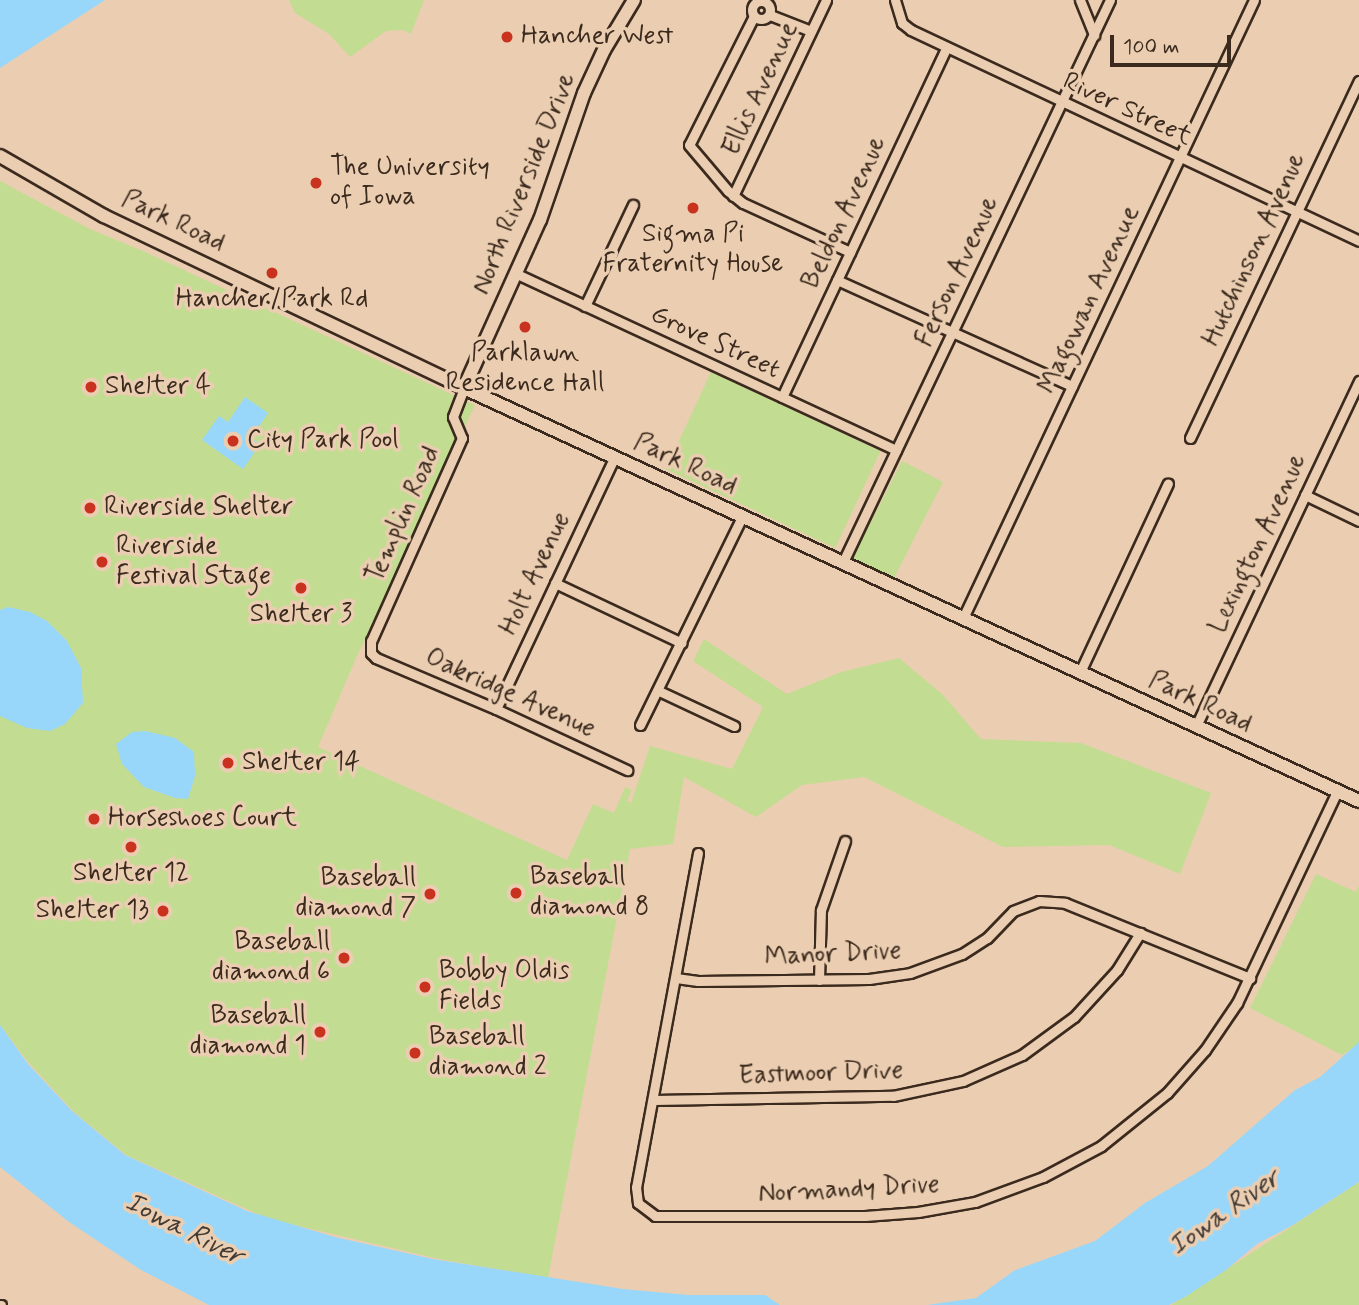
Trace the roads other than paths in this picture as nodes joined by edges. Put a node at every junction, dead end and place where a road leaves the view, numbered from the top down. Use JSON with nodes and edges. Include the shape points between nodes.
{"nodes":[{"id":1,"x":634,"y":0,"type":"edge"},
{"id":2,"x":826,"y":0,"type":"edge"},
{"id":3,"x":895,"y":0,"type":"edge"},
{"id":4,"x":1080,"y":0,"type":"edge"},
{"id":5,"x":1111,"y":0,"type":"edge"},
{"id":6,"x":1254,"y":0,"type":"edge"},
{"id":7,"x":758,"y":1,"type":"edge"},
{"id":8,"x":769,"y":15,"type":"junction"},
{"id":9,"x":754,"y":16,"type":"junction"},
{"id":10,"x":811,"y":31,"type":"junction"},
{"id":11,"x":1094,"y":35,"type":"junction"},
{"id":12,"x":946,"y":48,"type":"junction"},
{"id":13,"x":1359,"y":81,"type":"edge"},
{"id":14,"x":1062,"y":102,"type":"junction"},
{"id":15,"x":0,"y":156,"type":"edge"},
{"id":16,"x":1180,"y":158,"type":"junction"},
{"id":17,"x":733,"y":196,"type":"junction"},
{"id":18,"x":633,"y":205,"type":"dead end"},
{"id":19,"x":1297,"y":212,"type":"junction"},
{"id":20,"x":1359,"y":241,"type":"edge"},
{"id":21,"x":850,"y":252,"type":"junction"},
{"id":22,"x":517,"y":274,"type":"junction"},
{"id":23,"x":837,"y":280,"type":"junction"},
{"id":24,"x":585,"y":306,"type":"junction"},
{"id":25,"x":952,"y":332,"type":"junction"},
{"id":26,"x":1359,"y":381,"type":"edge"},
{"id":27,"x":1072,"y":386,"type":"junction"},
{"id":28,"x":464,"y":388,"type":"junction"},
{"id":29,"x":782,"y":397,"type":"junction"},
{"id":30,"x":1190,"y":438,"type":"dead end"},
{"id":31,"x":896,"y":450,"type":"junction"},
{"id":32,"x":614,"y":458,"type":"junction"},
{"id":33,"x":1168,"y":483,"type":"dead end"},
{"id":34,"x":1305,"y":495,"type":"junction"},
{"id":35,"x":742,"y":517,"type":"junction"},
{"id":36,"x":1359,"y":521,"type":"edge"},
{"id":37,"x":843,"y":562,"type":"junction"},
{"id":38,"x":555,"y":583,"type":"junction"},
{"id":39,"x":963,"y":618,"type":"junction"},
{"id":40,"x":682,"y":643,"type":"junction"},
{"id":41,"x":376,"y":658,"type":"joint"},
{"id":42,"x":1080,"y":672,"type":"junction"},
{"id":43,"x":659,"y":691,"type":"junction"},
{"id":44,"x":496,"y":709,"type":"junction"},
{"id":45,"x":640,"y":725,"type":"dead end"},
{"id":46,"x":734,"y":726,"type":"dead end"},
{"id":47,"x":1196,"y":726,"type":"junction"},
{"id":48,"x":627,"y":770,"type":"dead end"},
{"id":49,"x":1337,"y":791,"type":"junction"},
{"id":50,"x":1359,"y":801,"type":"edge"},
{"id":51,"x":845,"y":841,"type":"dead end"},
{"id":52,"x":698,"y":853,"type":"dead end"},
{"id":53,"x":1140,"y":933,"type":"junction"},
{"id":54,"x":676,"y":978,"type":"junction"},
{"id":55,"x":1250,"y":978,"type":"junction"},
{"id":56,"x":819,"y":980,"type":"junction"},
{"id":57,"x":654,"y":1100,"type":"junction"}],
"edges":[{"from":1,"to":22,"type":"street","name":"North Riverside Drive","via":[[584,93]]},
{"from":2,"to":10,"type":"street","name":"Ellis Avenue"},
{"from":3,"to":12,"type":"street","name":"River Street","via":[[906,27]]},
{"from":4,"to":11,"type":"street"},
{"from":5,"to":11,"type":"street","name":"Ferson Avenue"},
{"from":6,"to":16,"type":"street","name":"Magowan Avenue"},
{"from":7,"to":8,"type":"street","via":[[768,4]]},
{"from":7,"to":9,"type":"street"},
{"from":8,"to":9,"type":"street","via":[[762,19]]},
{"from":8,"to":10,"type":"street"},
{"from":9,"to":17,"type":"street","via":[[688,145]]},
{"from":10,"to":17,"type":"street","name":"Ellis Avenue"},
{"from":11,"to":14,"type":"street","name":"Ferson Avenue"},
{"from":12,"to":14,"type":"street","name":"River Street"},
{"from":12,"to":21,"type":"street","name":"Beldon Avenue"},
{"from":13,"to":19,"type":"street","name":"Hutchinson Avenue"},
{"from":14,"to":16,"type":"street","name":"River Street"},
{"from":14,"to":25,"type":"street","name":"Ferson Avenue"},
{"from":15,"to":28,"type":"street","name":"Park Road","via":[[104,216]]},
{"from":16,"to":19,"type":"street","name":"River Street"},
{"from":16,"to":27,"type":"street","name":"Magowan Avenue"},
{"from":17,"to":21,"type":"street"},
{"from":18,"to":24,"type":"street"},
{"from":19,"to":20,"type":"street","name":"River Street"},
{"from":19,"to":30,"type":"street","name":"Hutchinson Avenue"},
{"from":21,"to":23,"type":"street","name":"Beldon Avenue"},
{"from":22,"to":24,"type":"street","name":"Grove Street"},
{"from":22,"to":28,"type":"street","name":"North Riverside Drive"},
{"from":23,"to":25,"type":"street"},
{"from":23,"to":29,"type":"street","name":"Beldon Avenue"},
{"from":24,"to":29,"type":"street","name":"Grove Street"},
{"from":25,"to":27,"type":"street"},
{"from":25,"to":31,"type":"street","name":"Ferson Avenue"},
{"from":26,"to":34,"type":"street","name":"Lexington Avenue"},
{"from":27,"to":39,"type":"street","name":"Magowan Avenue"},
{"from":28,"to":32,"type":"street","name":"Park Road"},
{"from":28,"to":41,"type":"street","name":"Templin Road","via":[[453,417],[462,438],[371,641]]},
{"from":29,"to":31,"type":"street","name":"Grove Street"},
{"from":31,"to":37,"type":"street","name":"Ferson Avenue"},
{"from":32,"to":35,"type":"street","name":"Park Road"},
{"from":32,"to":38,"type":"street","name":"Holt Avenue"},
{"from":33,"to":42,"type":"street"},
{"from":34,"to":36,"type":"street"},
{"from":34,"to":47,"type":"street","name":"Lexington Avenue"},
{"from":35,"to":37,"type":"street","name":"Park Road"},
{"from":35,"to":40,"type":"street"},
{"from":37,"to":39,"type":"street","name":"Park Road"},
{"from":38,"to":40,"type":"street"},
{"from":38,"to":44,"type":"street","name":"Holt Avenue"},
{"from":39,"to":42,"type":"street","name":"Park Road"},
{"from":40,"to":43,"type":"street"},
{"from":41,"to":44,"type":"street","name":"Oakridge Avenue"},
{"from":42,"to":47,"type":"street","name":"Park Road"},
{"from":43,"to":45,"type":"street"},
{"from":43,"to":46,"type":"street"},
{"from":44,"to":48,"type":"street","name":"Oakridge Avenue"},
{"from":47,"to":49,"type":"street","name":"Park Road"},
{"from":49,"to":50,"type":"street","name":"Park Road"},
{"from":49,"to":55,"type":"street","name":"Normandy Drive"},
{"from":51,"to":56,"type":"street","via":[[821,911]]},
{"from":52,"to":54,"type":"street","name":"Normandy Drive"},
{"from":53,"to":55,"type":"street","name":"Manor Drive"},
{"from":53,"to":56,"type":"street","name":"Manor Drive","via":[[1065,903],[1039,901],[1020,906],[974,946],[934,967],[885,978]]},
{"from":53,"to":57,"type":"street","name":"Eastmoor Drive","via":[[1117,970],[1074,1017],[1022,1055],[963,1081],[893,1096]]},
{"from":54,"to":56,"type":"street","name":"Manor Drive"},
{"from":54,"to":57,"type":"street","name":"Normandy Drive"},
{"from":55,"to":57,"type":"street","name":"Normandy Drive","via":[[1193,1065],[1124,1130],[1043,1177],[975,1202],[865,1216],[655,1216],[642,1208],[636,1196]]}]}
